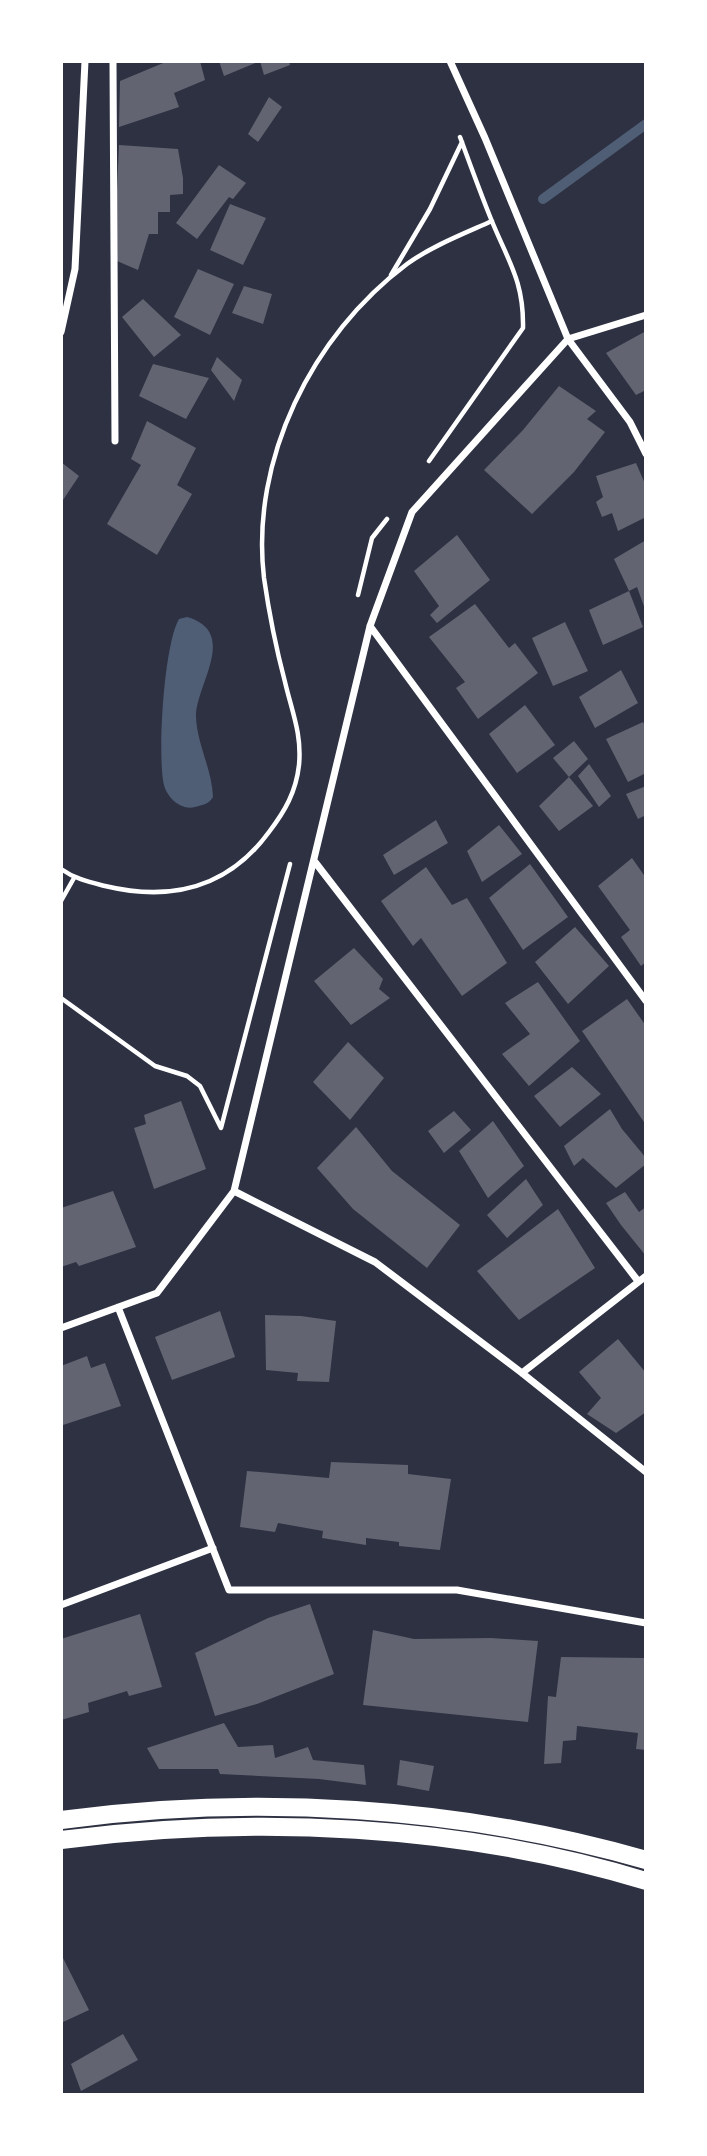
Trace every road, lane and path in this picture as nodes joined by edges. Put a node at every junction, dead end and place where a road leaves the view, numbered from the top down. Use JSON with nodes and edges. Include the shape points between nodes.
{"nodes":[{"id":1,"x":94,"y":61,"type":"edge"},
{"id":2,"x":113,"y":61,"type":"edge"},
{"id":3,"x":450,"y":61,"type":"edge"},
{"id":4,"x":85,"y":63,"type":"edge"},
{"id":5,"x":462,"y":142,"type":"dead end"},
{"id":6,"x":492,"y":221,"type":"dead end"},
{"id":7,"x":389,"y":279,"type":"junction"},
{"id":8,"x":646,"y":315,"type":"edge"},
{"id":9,"x":61,"y":332,"type":"edge"},
{"id":10,"x":568,"y":340,"type":"junction"},
{"id":11,"x":115,"y":441,"type":"dead end"},
{"id":12,"x":646,"y":454,"type":"edge"},
{"id":13,"x":370,"y":626,"type":"junction"},
{"id":14,"x":315,"y":862,"type":"junction"},
{"id":15,"x":61,"y":869,"type":"edge"},
{"id":16,"x":74,"y":878,"type":"junction"},
{"id":17,"x":61,"y":901,"type":"edge"},
{"id":18,"x":646,"y":1001,"type":"edge"},
{"id":19,"x":234,"y":1191,"type":"junction"},
{"id":20,"x":646,"y":1276,"type":"edge"},
{"id":21,"x":638,"y":1281,"type":"junction"},
{"id":22,"x":118,"y":1307,"type":"junction"},
{"id":23,"x":61,"y":1328,"type":"edge"},
{"id":24,"x":522,"y":1373,"type":"junction"},
{"id":25,"x":646,"y":1472,"type":"edge"},
{"id":26,"x":213,"y":1548,"type":"junction"},
{"id":27,"x":61,"y":1605,"type":"edge"},
{"id":28,"x":646,"y":1623,"type":"edge"},
{"id":29,"x":61,"y":1820,"type":"edge"},
{"id":30,"x":61,"y":1840,"type":"edge"},
{"id":31,"x":646,"y":1860,"type":"edge"},
{"id":32,"x":646,"y":1881,"type":"edge"}],
"edges":[{"from":1,"to":4,"type":"street"},
{"from":2,"to":11,"type":"street"},
{"from":3,"to":10,"type":"street"},
{"from":4,"to":9,"type":"street","via":[[75,270]]},
{"from":5,"to":7,"type":"path","via":[[425,219]]},
{"from":6,"to":7,"type":"path","via":[[438,245]]},
{"from":7,"to":16,"type":"path","via":[[336,335],[302,388],[283,430],[269,480],[261,533],[264,579],[273,634],[300,733],[293,795],[255,851],[200,886],[165,893],[126,891]]},
{"from":8,"to":10,"type":"street"},
{"from":10,"to":12,"type":"street","via":[[630,422]]},
{"from":10,"to":13,"type":"street","via":[[412,512]]},
{"from":13,"to":14,"type":"street"},
{"from":13,"to":18,"type":"street"},
{"from":14,"to":19,"type":"street"},
{"from":14,"to":21,"type":"street"},
{"from":15,"to":16,"type":"path"},
{"from":16,"to":17,"type":"path"},
{"from":19,"to":22,"type":"street","via":[[158,1293]]},
{"from":19,"to":24,"type":"street","via":[[375,1262]]},
{"from":20,"to":21,"type":"street"},
{"from":21,"to":24,"type":"street"},
{"from":22,"to":23,"type":"street"},
{"from":22,"to":26,"type":"street"},
{"from":24,"to":25,"type":"street"},
{"from":26,"to":27,"type":"street"},
{"from":26,"to":28,"type":"street","via":[[229,1590],[457,1590]]},
{"from":29,"to":31,"type":"main road","via":[[175,1808],[376,1812],[547,1836]]},
{"from":30,"to":32,"type":"main road","via":[[202,1828],[375,1831],[547,1856]]}]}
